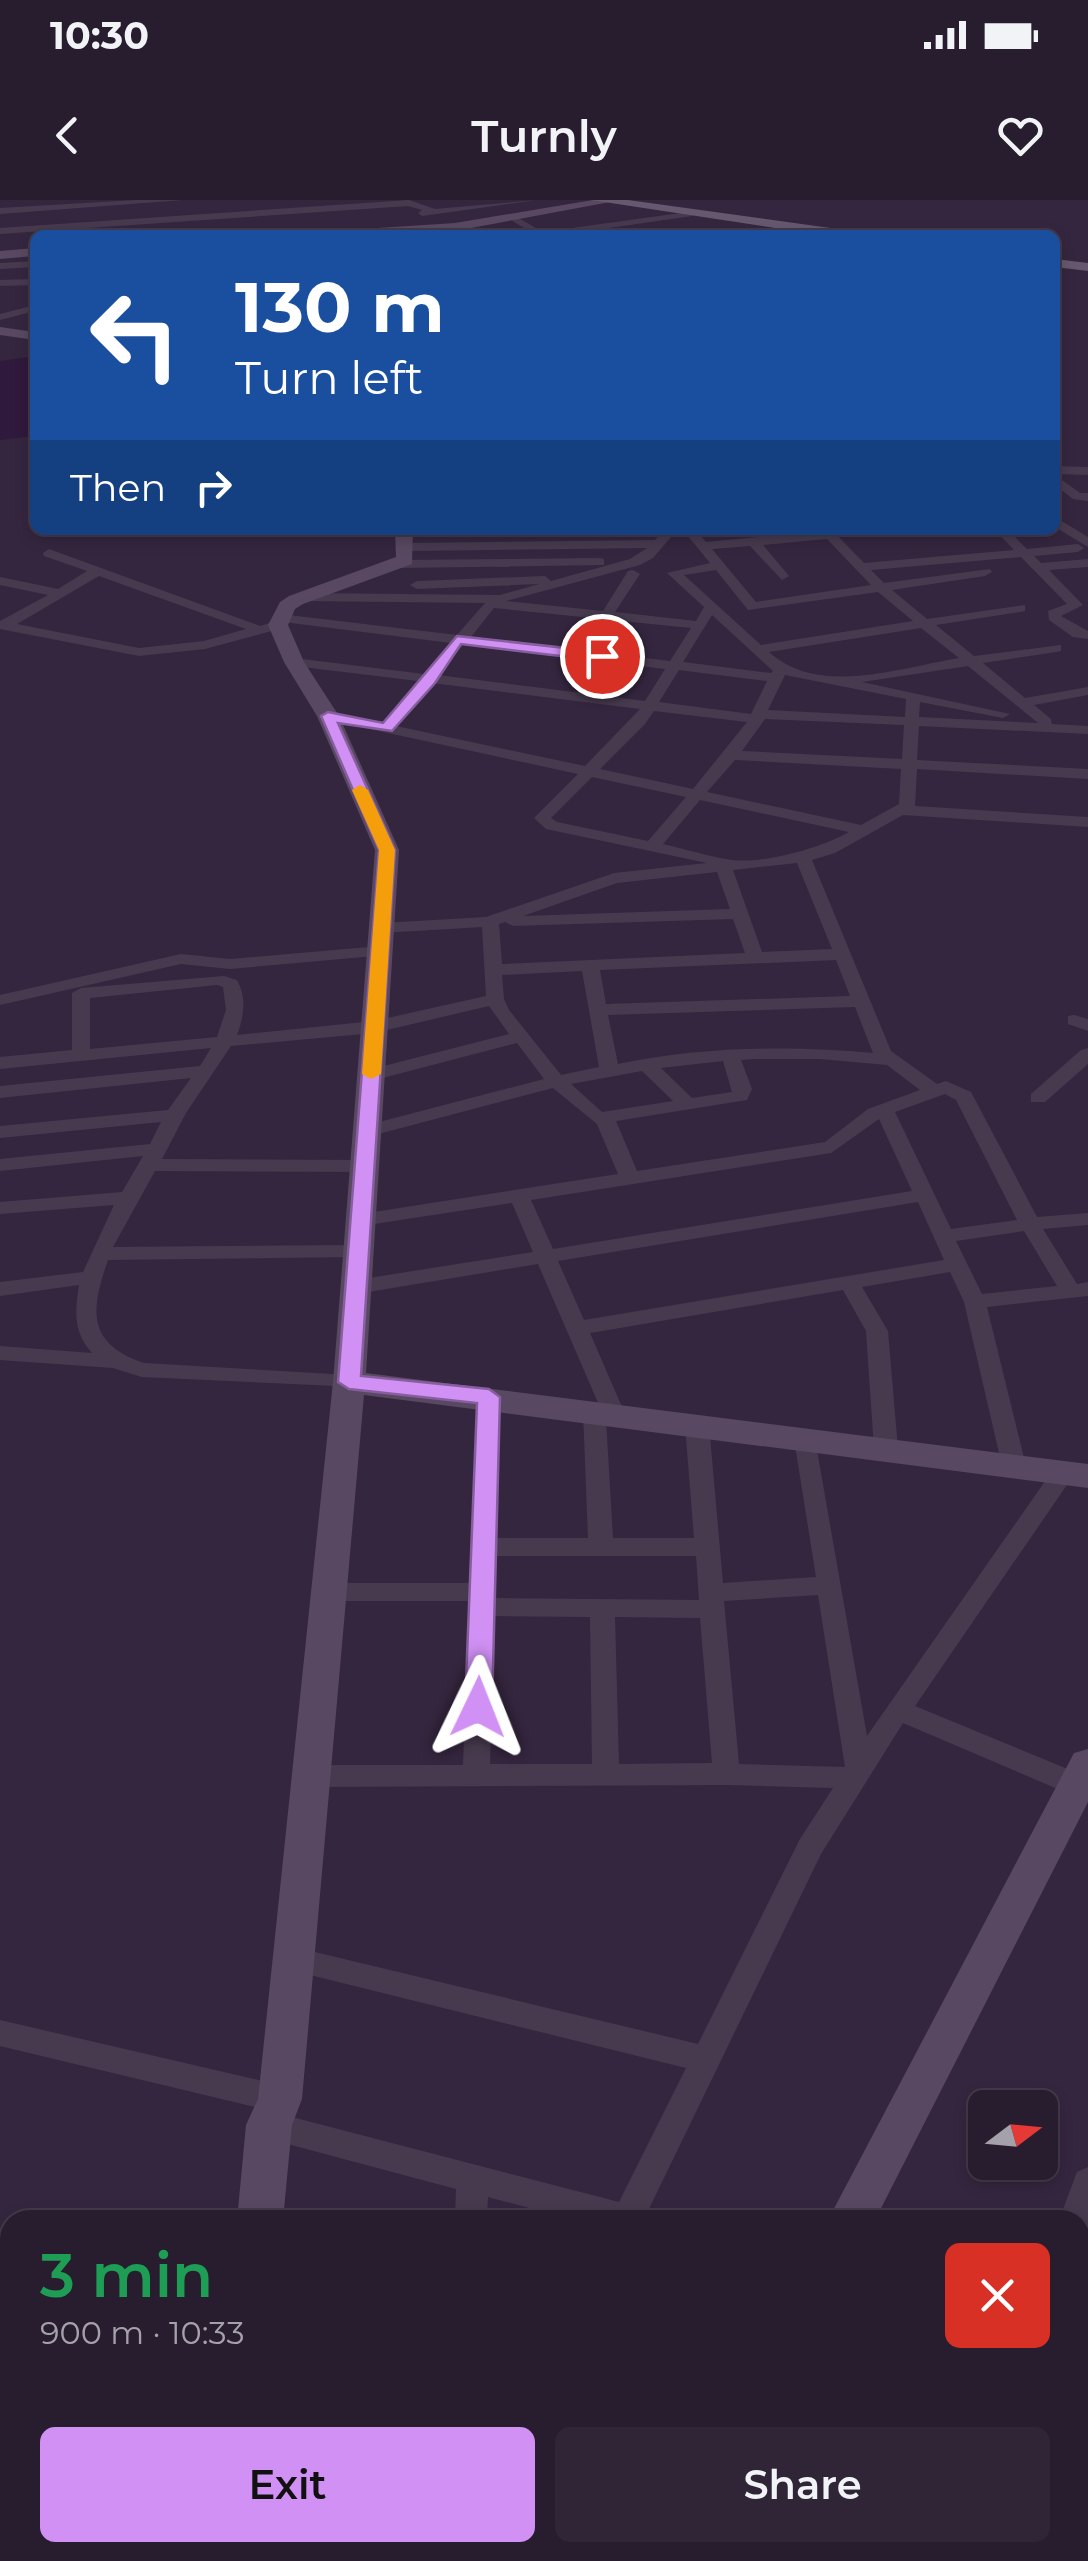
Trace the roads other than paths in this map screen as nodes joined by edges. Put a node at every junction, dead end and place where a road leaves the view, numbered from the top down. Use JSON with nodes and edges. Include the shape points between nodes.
{"nodes":[{"id":1,"x":179,"y":200,"type":"edge"},
{"id":2,"x":318,"y":200,"type":"edge"},
{"id":3,"x":533,"y":200,"type":"edge"},
{"id":4,"x":609,"y":201,"type":"edge"},
{"id":5,"x":0,"y":202,"type":"edge"},
{"id":6,"x":271,"y":202,"type":"edge"},
{"id":7,"x":0,"y":212,"type":"edge"},
{"id":8,"x":436,"y":212,"type":"junction"},
{"id":9,"x":280,"y":213,"type":"junction"},
{"id":10,"x":692,"y":213,"type":"junction"},
{"id":11,"x":34,"y":217,"type":"edge"},
{"id":12,"x":120,"y":218,"type":"edge"},
{"id":13,"x":512,"y":218,"type":"junction"},
{"id":14,"x":0,"y":221,"type":"edge"},
{"id":15,"x":288,"y":222,"type":"junction"},
{"id":16,"x":411,"y":230,"type":"edge"},
{"id":17,"x":535,"y":230,"type":"edge"},
{"id":18,"x":578,"y":230,"type":"edge"},
{"id":19,"x":815,"y":230,"type":"edge"},
{"id":20,"x":0,"y":231,"type":"edge"},
{"id":21,"x":0,"y":242,"type":"edge"},
{"id":22,"x":30,"y":252,"type":"edge"},
{"id":23,"x":0,"y":254,"type":"edge"},
{"id":24,"x":30,"y":264,"type":"edge"},
{"id":25,"x":1060,"y":264,"type":"edge"},
{"id":26,"x":0,"y":266,"type":"edge"},
{"id":27,"x":1088,"y":268,"type":"edge"},
{"id":28,"x":0,"y":284,"type":"edge"},
{"id":29,"x":30,"y":289,"type":"edge"},
{"id":30,"x":30,"y":311,"type":"edge"},
{"id":31,"x":0,"y":316,"type":"edge"},
{"id":32,"x":0,"y":331,"type":"edge"},
{"id":33,"x":30,"y":335,"type":"edge"},
{"id":34,"x":1060,"y":470,"type":"edge"},
{"id":35,"x":1088,"y":471,"type":"edge"},
{"id":36,"x":1060,"y":482,"type":"edge"},
{"id":37,"x":1085,"y":498,"type":"edge"},
{"id":38,"x":1060,"y":500,"type":"edge"},
{"id":39,"x":1060,"y":526,"type":"edge"},
{"id":40,"x":666,"y":535,"type":"edge"},
{"id":41,"x":693,"y":535,"type":"edge"},
{"id":42,"x":805,"y":535,"type":"edge"},
{"id":43,"x":830,"y":535,"type":"edge"},
{"id":44,"x":1006,"y":535,"type":"edge"},
{"id":45,"x":1060,"y":535,"type":"edge"},
{"id":46,"x":754,"y":542,"type":"junction"},
{"id":47,"x":658,"y":544,"type":"junction"},
{"id":48,"x":529,"y":546,"type":"junction"},
{"id":49,"x":702,"y":546,"type":"junction"},
{"id":50,"x":403,"y":547,"type":"edge"},
{"id":51,"x":1085,"y":548,"type":"edge"},
{"id":52,"x":1024,"y":552,"type":"junction"},
{"id":53,"x":49,"y":553,"type":"dead end"},
{"id":54,"x":530,"y":562,"type":"junction"},
{"id":55,"x":1088,"y":563,"type":"edge"},
{"id":56,"x":718,"y":566,"type":"junction"},
{"id":57,"x":860,"y":567,"type":"junction"},
{"id":58,"x":1040,"y":567,"type":"junction"},
{"id":59,"x":635,"y":568,"type":"junction"},
{"id":60,"x":97,"y":570,"type":"junction"},
{"id":61,"x":985,"y":572,"type":"dead end"},
{"id":62,"x":782,"y":576,"type":"dead end"},
{"id":63,"x":531,"y":580,"type":"junction"},
{"id":64,"x":564,"y":580,"type":"junction"},
{"id":65,"x":0,"y":581,"type":"edge"},
{"id":66,"x":342,"y":584,"type":"junction"},
{"id":67,"x":881,"y":588,"type":"junction"},
{"id":68,"x":59,"y":593,"type":"junction"},
{"id":69,"x":753,"y":607,"type":"junction"},
{"id":70,"x":1020,"y":608,"type":"dead end"},
{"id":71,"x":716,"y":609,"type":"junction"},
{"id":72,"x":607,"y":615,"type":"junction"},
{"id":73,"x":279,"y":617,"type":"junction"},
{"id":74,"x":921,"y":622,"type":"junction"},
{"id":75,"x":700,"y":625,"type":"junction"},
{"id":76,"x":2,"y":626,"type":"edge"},
{"id":77,"x":1088,"y":639,"type":"edge"},
{"id":78,"x":457,"y":640,"type":"junction"},
{"id":79,"x":1056,"y":648,"type":"dead end"},
{"id":80,"x":762,"y":649,"type":"junction"},
{"id":81,"x":971,"y":661,"type":"junction"},
{"id":82,"x":294,"y":662,"type":"junction"},
{"id":83,"x":675,"y":665,"type":"junction"},
{"id":84,"x":778,"y":674,"type":"junction"},
{"id":85,"x":430,"y":680,"type":"junction"},
{"id":86,"x":834,"y":682,"type":"junction"},
{"id":87,"x":1088,"y":691,"type":"edge"},
{"id":88,"x":913,"y":697,"type":"junction"},
{"id":89,"x":1022,"y":703,"type":"junction"},
{"id":90,"x":650,"y":705,"type":"junction"},
{"id":91,"x":328,"y":716,"type":"junction"},
{"id":92,"x":759,"y":716,"type":"junction"},
{"id":93,"x":912,"y":721,"type":"junction"},
{"id":94,"x":1046,"y":722,"type":"junction"},
{"id":95,"x":386,"y":728,"type":"junction"},
{"id":96,"x":1087,"y":730,"type":"edge"},
{"id":97,"x":733,"y":756,"type":"junction"},
{"id":98,"x":912,"y":765,"type":"junction"},
{"id":99,"x":588,"y":770,"type":"junction"},
{"id":100,"x":1088,"y":774,"type":"edge"},
{"id":101,"x":695,"y":794,"type":"junction"},
{"id":102,"x":902,"y":810,"type":"junction"},
{"id":103,"x":1088,"y":822,"type":"edge"},
{"id":104,"x":861,"y":830,"type":"junction"},
{"id":105,"x":652,"y":846,"type":"junction"},
{"id":106,"x":803,"y":857,"type":"junction"},
{"id":107,"x":746,"y":866,"type":"junction"},
{"id":108,"x":724,"y":869,"type":"junction"},
{"id":109,"x":740,"y":914,"type":"junction"},
{"id":110,"x":489,"y":922,"type":"junction"},
{"id":111,"x":381,"y":939,"type":"junction"},
{"id":112,"x":842,"y":954,"type":"junction"},
{"id":113,"x":755,"y":958,"type":"junction"},
{"id":114,"x":590,"y":965,"type":"junction"},
{"id":115,"x":492,"y":970,"type":"junction"},
{"id":116,"x":495,"y":999,"type":"junction"},
{"id":117,"x":0,"y":1000,"type":"edge"},
{"id":118,"x":861,"y":1001,"type":"junction"},
{"id":119,"x":598,"y":1010,"type":"junction"},
{"id":120,"x":374,"y":1027,"type":"junction"},
{"id":121,"x":519,"y":1037,"type":"junction"},
{"id":122,"x":221,"y":1044,"type":"junction"},
{"id":123,"x":1088,"y":1054,"type":"edge"},
{"id":124,"x":81,"y":1056,"type":"junction"},
{"id":125,"x":730,"y":1056,"type":"junction"},
{"id":126,"x":888,"y":1060,"type":"junction"},
{"id":127,"x":0,"y":1062,"type":"edge"},
{"id":128,"x":644,"y":1062,"type":"junction"},
{"id":129,"x":609,"y":1068,"type":"junction"},
{"id":130,"x":204,"y":1072,"type":"junction"},
{"id":131,"x":1078,"y":1073,"type":"edge"},
{"id":132,"x":371,"y":1075,"type":"junction"},
{"id":133,"x":556,"y":1080,"type":"junction"},
{"id":134,"x":933,"y":1090,"type":"junction"},
{"id":135,"x":0,"y":1092,"type":"edge"},
{"id":136,"x":1038,"y":1098,"type":"dead end"},
{"id":137,"x":686,"y":1102,"type":"junction"},
{"id":138,"x":884,"y":1110,"type":"junction"},
{"id":139,"x":175,"y":1115,"type":"junction"},
{"id":140,"x":605,"y":1119,"type":"junction"},
{"id":141,"x":367,"y":1131,"type":"junction"},
{"id":142,"x":0,"y":1132,"type":"edge"},
{"id":143,"x":153,"y":1157,"type":"junction"},
{"id":144,"x":0,"y":1165,"type":"edge"},
{"id":145,"x":364,"y":1166,"type":"junction"},
{"id":146,"x":632,"y":1180,"type":"junction"},
{"id":147,"x":924,"y":1195,"type":"junction"},
{"id":148,"x":520,"y":1197,"type":"junction"},
{"id":149,"x":130,"y":1198,"type":"junction"},
{"id":150,"x":0,"y":1208,"type":"edge"},
{"id":151,"x":1088,"y":1219,"type":"edge"},
{"id":152,"x":1030,"y":1224,"type":"junction"},
{"id":153,"x":360,"y":1236,"type":"junction"},
{"id":154,"x":944,"y":1236,"type":"junction"},
{"id":155,"x":101,"y":1254,"type":"junction"},
{"id":156,"x":545,"y":1254,"type":"junction"},
{"id":157,"x":957,"y":1264,"type":"junction"},
{"id":158,"x":92,"y":1277,"type":"junction"},
{"id":159,"x":848,"y":1282,"type":"junction"},
{"id":160,"x":356,"y":1287,"type":"junction"},
{"id":161,"x":0,"y":1289,"type":"edge"},
{"id":162,"x":1080,"y":1290,"type":"edge"},
{"id":163,"x":975,"y":1302,"type":"junction"},
{"id":164,"x":577,"y":1328,"type":"junction"},
{"id":165,"x":0,"y":1353,"type":"edge"},
{"id":166,"x":108,"y":1362,"type":"junction"},
{"id":167,"x":349,"y":1382,"type":"junction"},
{"id":168,"x":489,"y":1397,"type":"junction"},
{"id":169,"x":604,"y":1412,"type":"junction"},
{"id":170,"x":697,"y":1424,"type":"junction"},
{"id":171,"x":806,"y":1439,"type":"junction"},
{"id":172,"x":886,"y":1449,"type":"junction"},
{"id":173,"x":1014,"y":1466,"type":"junction"},
{"id":174,"x":1075,"y":1474,"type":"edge"},
{"id":175,"x":707,"y":1546,"type":"junction"},
{"id":176,"x":484,"y":1547,"type":"junction"},
{"id":177,"x":601,"y":1547,"type":"junction"},
{"id":178,"x":829,"y":1585,"type":"junction"},
{"id":179,"x":329,"y":1592,"type":"junction"},
{"id":180,"x":482,"y":1599,"type":"junction"},
{"id":181,"x":712,"y":1601,"type":"junction"},
{"id":182,"x":602,"y":1608,"type":"junction"},
{"id":183,"x":898,"y":1710,"type":"junction"},
{"id":184,"x":476,"y":1774,"type":"junction"},
{"id":185,"x":606,"y":1774,"type":"junction"},
{"id":186,"x":726,"y":1774,"type":"junction"},
{"id":187,"x":857,"y":1774,"type":"junction"},
{"id":188,"x":311,"y":1776,"type":"junction"},
{"id":189,"x":1083,"y":1778,"type":"edge"},
{"id":190,"x":294,"y":1959,"type":"junction"},
{"id":191,"x":0,"y":2034,"type":"edge"},
{"id":192,"x":706,"y":2060,"type":"junction"},
{"id":193,"x":275,"y":2112,"type":"junction"},
{"id":194,"x":472,"y":2178,"type":"junction"},
{"id":195,"x":1088,"y":2182,"type":"edge"},
{"id":196,"x":261,"y":2210,"type":"edge"},
{"id":197,"x":471,"y":2210,"type":"edge"},
{"id":198,"x":592,"y":2210,"type":"edge"},
{"id":199,"x":634,"y":2210,"type":"edge"},
{"id":200,"x":856,"y":2210,"type":"edge"},
{"id":201,"x":1078,"y":2210,"type":"edge"}],
"edges":[{"from":1,"to":12,"type":"street"},
{"from":2,"to":6,"type":"street"},
{"from":3,"to":8,"type":"street"},
{"from":4,"to":10,"type":"main road"},
{"from":4,"to":13,"type":"street"},
{"from":5,"to":11,"type":"street"},
{"from":6,"to":9,"type":"street"},
{"from":6,"to":12,"type":"street"},
{"from":7,"to":11,"type":"street"},
{"from":8,"to":9,"type":"street","via":[[409,204]]},
{"from":8,"to":15,"type":"street"},
{"from":9,"to":12,"type":"street"},
{"from":9,"to":15,"type":"street"},
{"from":10,"to":18,"type":"street"},
{"from":10,"to":19,"type":"main road"},
{"from":11,"to":12,"type":"street"},
{"from":11,"to":12,"type":"street"},
{"from":11,"to":14,"type":"street"},
{"from":11,"to":20,"type":"street"},
{"from":11,"to":21,"type":"street"},
{"from":12,"to":15,"type":"street"},
{"from":13,"to":16,"type":"street"},
{"from":13,"to":17,"type":"street"},
{"from":22,"to":23,"type":"street"},
{"from":24,"to":26,"type":"street"},
{"from":25,"to":27,"type":"main road"},
{"from":28,"to":29,"type":"street"},
{"from":30,"to":31,"type":"street"},
{"from":32,"to":33,"type":"street"},
{"from":34,"to":35,"type":"street"},
{"from":36,"to":37,"type":"street"},
{"from":37,"to":38,"type":"street"},
{"from":39,"to":51,"type":"street"},
{"from":40,"to":47,"type":"street"},
{"from":41,"to":49,"type":"street"},
{"from":42,"to":46,"type":"street"},
{"from":43,"to":57,"type":"street"},
{"from":44,"to":52,"type":"street"},
{"from":45,"to":51,"type":"street"},
{"from":46,"to":49,"type":"street"},
{"from":46,"to":62,"type":"street"},
{"from":47,"to":48,"type":"street"},
{"from":47,"to":59,"type":"street"},
{"from":48,"to":50,"type":"street"},
{"from":48,"to":54,"type":"street"},
{"from":49,"to":56,"type":"street"},
{"from":50,"to":54,"type":"street"},
{"from":50,"to":66,"type":"street"},
{"from":51,"to":52,"type":"street"},
{"from":52,"to":57,"type":"street"},
{"from":52,"to":58,"type":"street"},
{"from":53,"to":60,"type":"street"},
{"from":54,"to":59,"type":"street"},
{"from":54,"to":63,"type":"street"},
{"from":55,"to":58,"type":"street"},
{"from":56,"to":69,"type":"street"},
{"from":56,"to":71,"type":"street","via":[[674,572]]},
{"from":57,"to":67,"type":"street"},
{"from":58,"to":77,"type":"street","via":[[1076,605],[1054,617]]},
{"from":59,"to":64,"type":"street"},
{"from":59,"to":72,"type":"street"},
{"from":60,"to":68,"type":"street"},
{"from":60,"to":73,"type":"street"},
{"from":61,"to":67,"type":"street"},
{"from":63,"to":64,"type":"street"},
{"from":63,"to":66,"type":"street"},
{"from":64,"to":73,"type":"street","via":[[500,599]]},
{"from":65,"to":68,"type":"street"},
{"from":66,"to":73,"type":"street"},
{"from":67,"to":69,"type":"street"},
{"from":67,"to":74,"type":"street"},
{"from":68,"to":76,"type":"street"},
{"from":69,"to":71,"type":"street"},
{"from":70,"to":74,"type":"street"},
{"from":71,"to":75,"type":"street"},
{"from":71,"to":80,"type":"street"},
{"from":72,"to":75,"type":"street"},
{"from":72,"to":78,"type":"street","via":[[494,603]]},
{"from":73,"to":76,"type":"street","via":[[205,645],[139,652]]},
{"from":73,"to":78,"type":"street"},
{"from":73,"to":82,"type":"street"},
{"from":74,"to":80,"type":"street"},
{"from":74,"to":81,"type":"street"},
{"from":75,"to":83,"type":"street"},
{"from":78,"to":83,"type":"street"},
{"from":78,"to":85,"type":"street"},
{"from":79,"to":81,"type":"street"},
{"from":80,"to":84,"type":"street"},
{"from":81,"to":86,"type":"street"},
{"from":81,"to":89,"type":"street"},
{"from":82,"to":85,"type":"street"},
{"from":82,"to":91,"type":"street"},
{"from":83,"to":84,"type":"street"},
{"from":83,"to":90,"type":"street"},
{"from":84,"to":86,"type":"street"},
{"from":84,"to":92,"type":"street"},
{"from":85,"to":90,"type":"street"},
{"from":85,"to":95,"type":"street"},
{"from":86,"to":88,"type":"street"},
{"from":87,"to":89,"type":"street"},
{"from":88,"to":93,"type":"street"},
{"from":88,"to":94,"type":"street"},
{"from":89,"to":94,"type":"street"},
{"from":90,"to":92,"type":"street"},
{"from":90,"to":99,"type":"street"},
{"from":91,"to":95,"type":"street"},
{"from":91,"to":111,"type":"street","via":[[387,850]]},
{"from":92,"to":93,"type":"street"},
{"from":92,"to":97,"type":"street"},
{"from":93,"to":96,"type":"street"},
{"from":93,"to":98,"type":"street"},
{"from":94,"to":96,"type":"street"},
{"from":95,"to":99,"type":"street"},
{"from":97,"to":98,"type":"street"},
{"from":97,"to":101,"type":"street"},
{"from":98,"to":100,"type":"street"},
{"from":98,"to":102,"type":"street"},
{"from":99,"to":101,"type":"street"},
{"from":99,"to":105,"type":"street","via":[[543,821]]},
{"from":101,"to":104,"type":"street"},
{"from":101,"to":105,"type":"street"},
{"from":102,"to":103,"type":"street"},
{"from":102,"to":104,"type":"street"},
{"from":104,"to":106,"type":"street"},
{"from":105,"to":107,"type":"street"},
{"from":106,"to":107,"type":"street"},
{"from":106,"to":112,"type":"street"},
{"from":107,"to":108,"type":"street"},
{"from":108,"to":109,"type":"street"},
{"from":108,"to":110,"type":"street","via":[[614,878]]},
{"from":109,"to":110,"type":"street"},
{"from":109,"to":113,"type":"street"},
{"from":110,"to":111,"type":"street"},
{"from":110,"to":115,"type":"street"},
{"from":111,"to":117,"type":"street","via":[[230,964],[182,959]]},
{"from":111,"to":120,"type":"street"},
{"from":112,"to":113,"type":"street"},
{"from":112,"to":118,"type":"street"},
{"from":113,"to":114,"type":"street"},
{"from":114,"to":115,"type":"street"},
{"from":114,"to":119,"type":"street"},
{"from":115,"to":116,"type":"street"},
{"from":116,"to":120,"type":"street"},
{"from":116,"to":121,"type":"street"},
{"from":118,"to":119,"type":"street"},
{"from":118,"to":126,"type":"street"},
{"from":119,"to":129,"type":"street"},
{"from":120,"to":122,"type":"street"},
{"from":120,"to":132,"type":"street"},
{"from":121,"to":132,"type":"street"},
{"from":121,"to":133,"type":"street"},
{"from":122,"to":124,"type":"street"},
{"from":122,"to":124,"type":"street","via":[[234,1017],[235,993],[226,981],[92,990],[78,997]]},
{"from":122,"to":130,"type":"street"},
{"from":123,"to":131,"type":"street"},
{"from":124,"to":127,"type":"street"},
{"from":125,"to":126,"type":"street"},
{"from":125,"to":128,"type":"street"},
{"from":125,"to":137,"type":"street","via":[[740,1096]]},
{"from":126,"to":134,"type":"street"},
{"from":128,"to":129,"type":"street"},
{"from":128,"to":137,"type":"street"},
{"from":129,"to":133,"type":"street"},
{"from":130,"to":135,"type":"street"},
{"from":130,"to":139,"type":"street"},
{"from":131,"to":136,"type":"street"},
{"from":132,"to":141,"type":"street"},
{"from":133,"to":140,"type":"street"},
{"from":133,"to":141,"type":"street"},
{"from":134,"to":138,"type":"street"},
{"from":134,"to":152,"type":"street","via":[[952,1088],[964,1096]]},
{"from":137,"to":140,"type":"street"},
{"from":138,"to":146,"type":"street","via":[[831,1147]]},
{"from":138,"to":147,"type":"street"},
{"from":139,"to":142,"type":"street"},
{"from":139,"to":143,"type":"street"},
{"from":140,"to":146,"type":"street"},
{"from":141,"to":145,"type":"street"},
{"from":143,"to":144,"type":"street"},
{"from":143,"to":145,"type":"street"},
{"from":143,"to":149,"type":"street"},
{"from":145,"to":153,"type":"street"},
{"from":146,"to":148,"type":"street"},
{"from":147,"to":154,"type":"street"},
{"from":147,"to":156,"type":"street"},
{"from":148,"to":153,"type":"street"},
{"from":148,"to":156,"type":"street"},
{"from":149,"to":150,"type":"street"},
{"from":149,"to":155,"type":"street"},
{"from":151,"to":152,"type":"street"},
{"from":152,"to":154,"type":"street"},
{"from":152,"to":162,"type":"street"},
{"from":153,"to":155,"type":"street"},
{"from":153,"to":160,"type":"street"},
{"from":154,"to":157,"type":"street"},
{"from":155,"to":158,"type":"street"},
{"from":156,"to":160,"type":"street"},
{"from":156,"to":164,"type":"street"},
{"from":157,"to":159,"type":"street"},
{"from":157,"to":163,"type":"street"},
{"from":158,"to":161,"type":"street"},
{"from":158,"to":166,"type":"street","via":[[86,1324],[90,1341]]},
{"from":159,"to":164,"type":"street"},
{"from":159,"to":172,"type":"street","via":[[878,1331]]},
{"from":160,"to":167,"type":"street"},
{"from":162,"to":163,"type":"street"},
{"from":163,"to":173,"type":"street"},
{"from":164,"to":169,"type":"street"},
{"from":165,"to":166,"type":"street"},
{"from":166,"to":167,"type":"street","via":[[142,1370]]},
{"from":167,"to":168,"type":"street"},
{"from":167,"to":179,"type":"street"},
{"from":168,"to":169,"type":"street"},
{"from":168,"to":176,"type":"street"},
{"from":169,"to":170,"type":"street"},
{"from":169,"to":177,"type":"street"},
{"from":170,"to":171,"type":"street"},
{"from":170,"to":175,"type":"street"},
{"from":171,"to":172,"type":"street"},
{"from":171,"to":178,"type":"street"},
{"from":172,"to":173,"type":"street"},
{"from":173,"to":174,"type":"street"},
{"from":174,"to":183,"type":"street"},
{"from":175,"to":177,"type":"street"},
{"from":175,"to":181,"type":"street"},
{"from":176,"to":177,"type":"street"},
{"from":176,"to":180,"type":"street"},
{"from":178,"to":181,"type":"street"},
{"from":178,"to":187,"type":"street"},
{"from":179,"to":180,"type":"street"},
{"from":179,"to":188,"type":"street"},
{"from":180,"to":182,"type":"street"},
{"from":180,"to":184,"type":"street"},
{"from":181,"to":182,"type":"street"},
{"from":181,"to":186,"type":"street"},
{"from":182,"to":185,"type":"street"},
{"from":183,"to":187,"type":"street"},
{"from":183,"to":189,"type":"street"},
{"from":184,"to":185,"type":"street"},
{"from":184,"to":188,"type":"street"},
{"from":185,"to":186,"type":"street"},
{"from":186,"to":187,"type":"street"},
{"from":187,"to":192,"type":"street","via":[[810,1847]]},
{"from":188,"to":190,"type":"street"},
{"from":189,"to":200,"type":"street"},
{"from":190,"to":192,"type":"street"},
{"from":190,"to":193,"type":"street"},
{"from":191,"to":193,"type":"street"},
{"from":192,"to":199,"type":"street"},
{"from":193,"to":194,"type":"street"},
{"from":193,"to":196,"type":"street"},
{"from":194,"to":197,"type":"street"},
{"from":194,"to":198,"type":"street"},
{"from":195,"to":201,"type":"street"}]}
